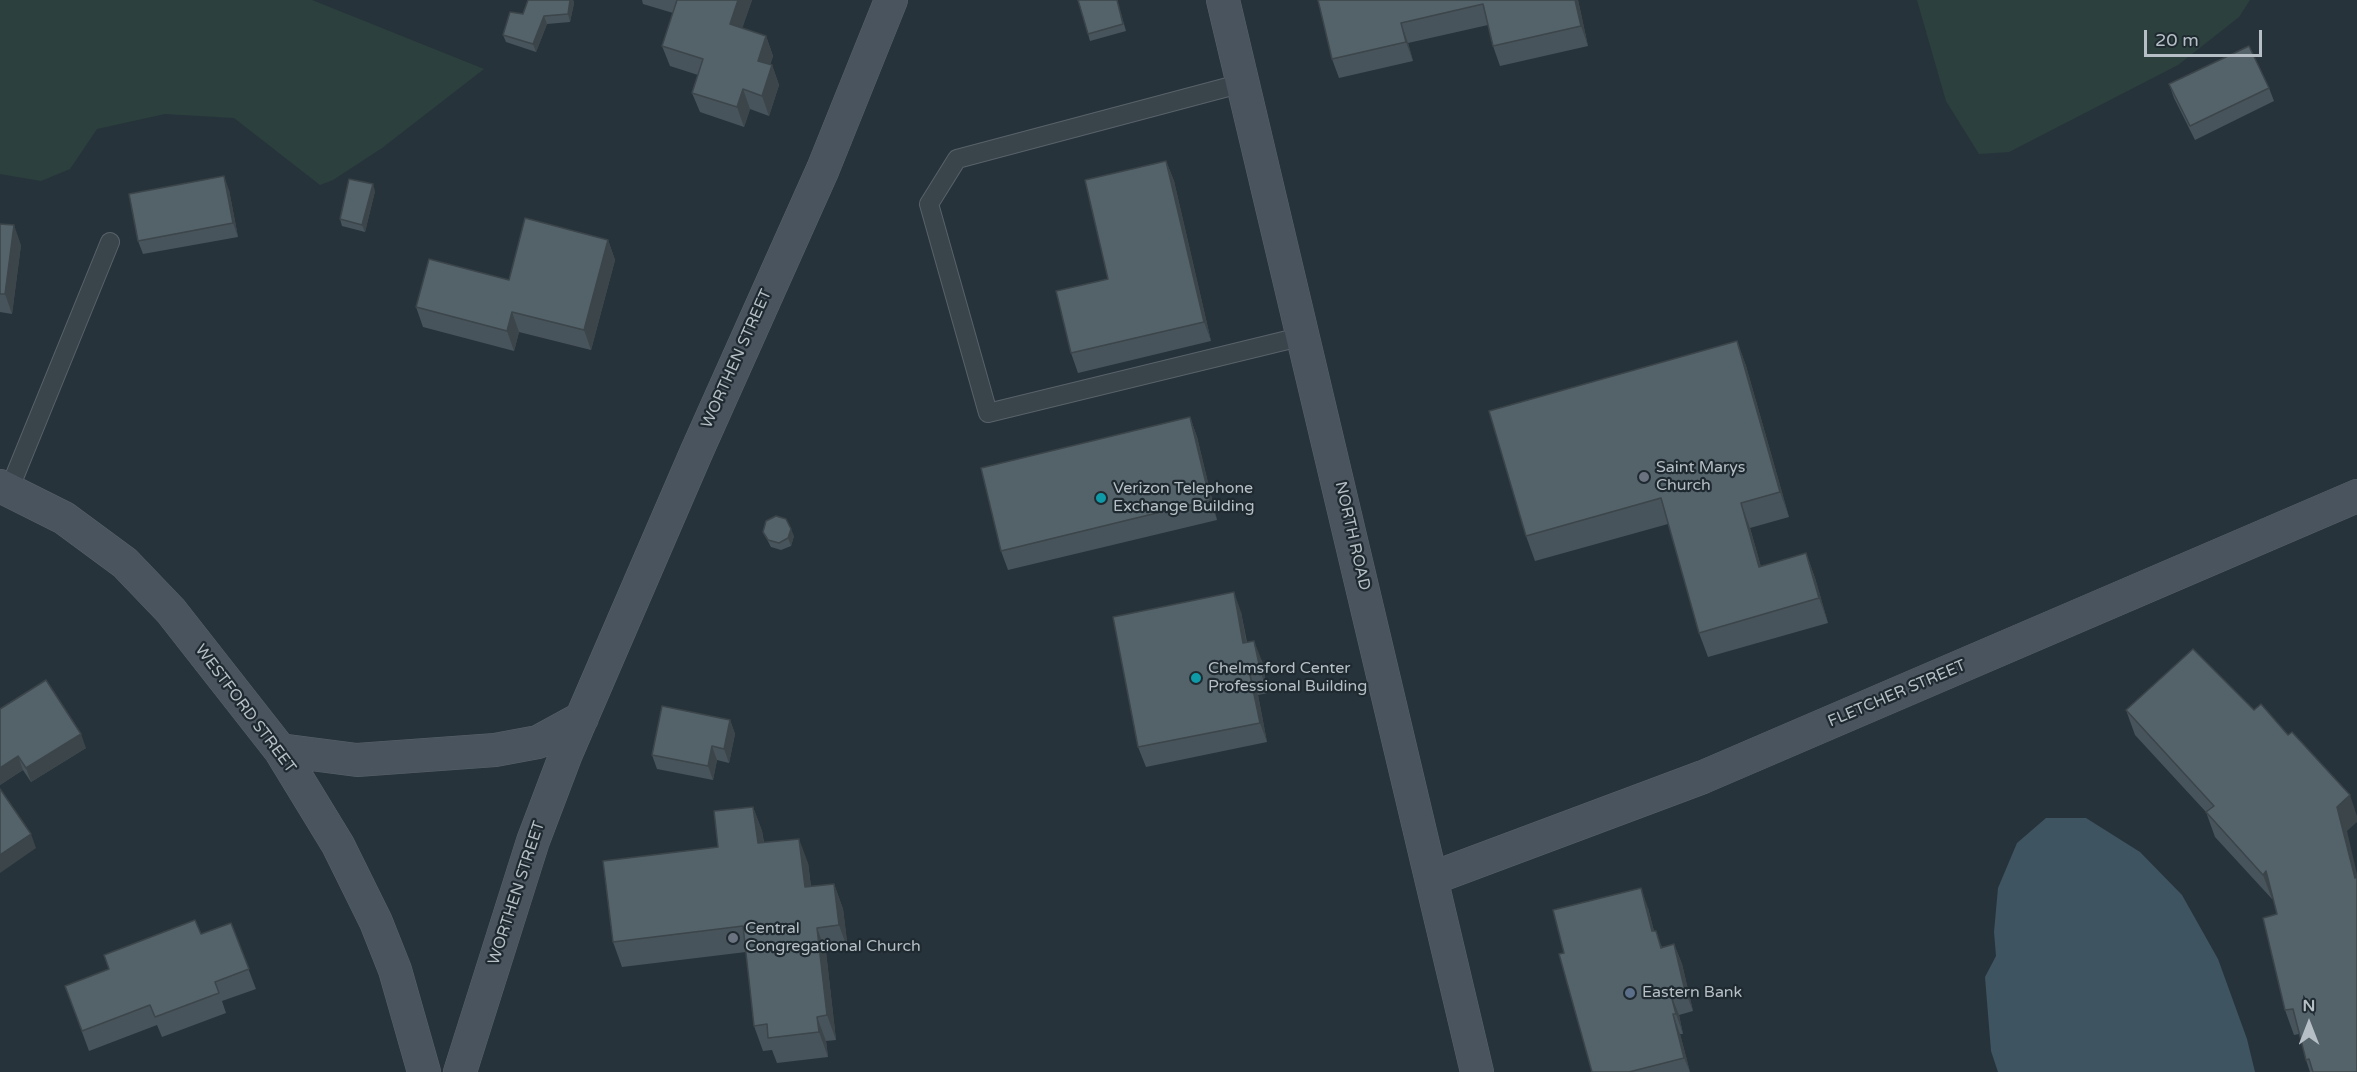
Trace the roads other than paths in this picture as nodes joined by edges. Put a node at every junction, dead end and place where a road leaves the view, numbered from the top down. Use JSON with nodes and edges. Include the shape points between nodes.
{"nodes":[{"id":1,"x":891,"y":0,"type":"edge"},
{"id":2,"x":1223,"y":0,"type":"edge"},
{"id":3,"x":1243,"y":83,"type":"junction"},
{"id":4,"x":110,"y":242,"type":"dead end"},
{"id":5,"x":1304,"y":336,"type":"junction"},
{"id":6,"x":5,"y":488,"type":"edge"},
{"id":7,"x":2357,"y":496,"type":"edge"},
{"id":8,"x":582,"y":718,"type":"junction"},
{"id":9,"x":280,"y":750,"type":"junction"},
{"id":10,"x":1433,"y":879,"type":"junction"},
{"id":11,"x":424,"y":1072,"type":"edge"},
{"id":12,"x":460,"y":1072,"type":"edge"},
{"id":13,"x":1478,"y":1072,"type":"edge"}],
"edges":[{"from":1,"to":8,"type":"street","name":"WORTHEN STREET","via":[[823,169]]},
{"from":2,"to":3,"type":"street","name":"NORTH ROAD"},
{"from":3,"to":5,"type":"street","name":"NORTH ROAD"},
{"from":3,"to":5,"type":"lane","via":[[957,159],[929,204],[988,413]]},
{"from":4,"to":6,"type":"lane"},
{"from":5,"to":10,"type":"street","name":"NORTH ROAD"},
{"from":6,"to":9,"type":"street","name":"WESTFORD STREET","via":[[81,529],[125,563],[171,611]]},
{"from":7,"to":10,"type":"street","name":"FLETCHER STREET","via":[[1703,777]]},
{"from":8,"to":9,"type":"street","via":[[538,742],[495,750],[357,760]]},
{"from":8,"to":12,"type":"street","name":"WORTHEN STREET","via":[[533,841]]},
{"from":9,"to":11,"type":"street","name":"WESTFORD STREET","via":[[338,845],[376,922],[398,980]]},
{"from":10,"to":13,"type":"street","name":"NORTH ROAD"}]}
